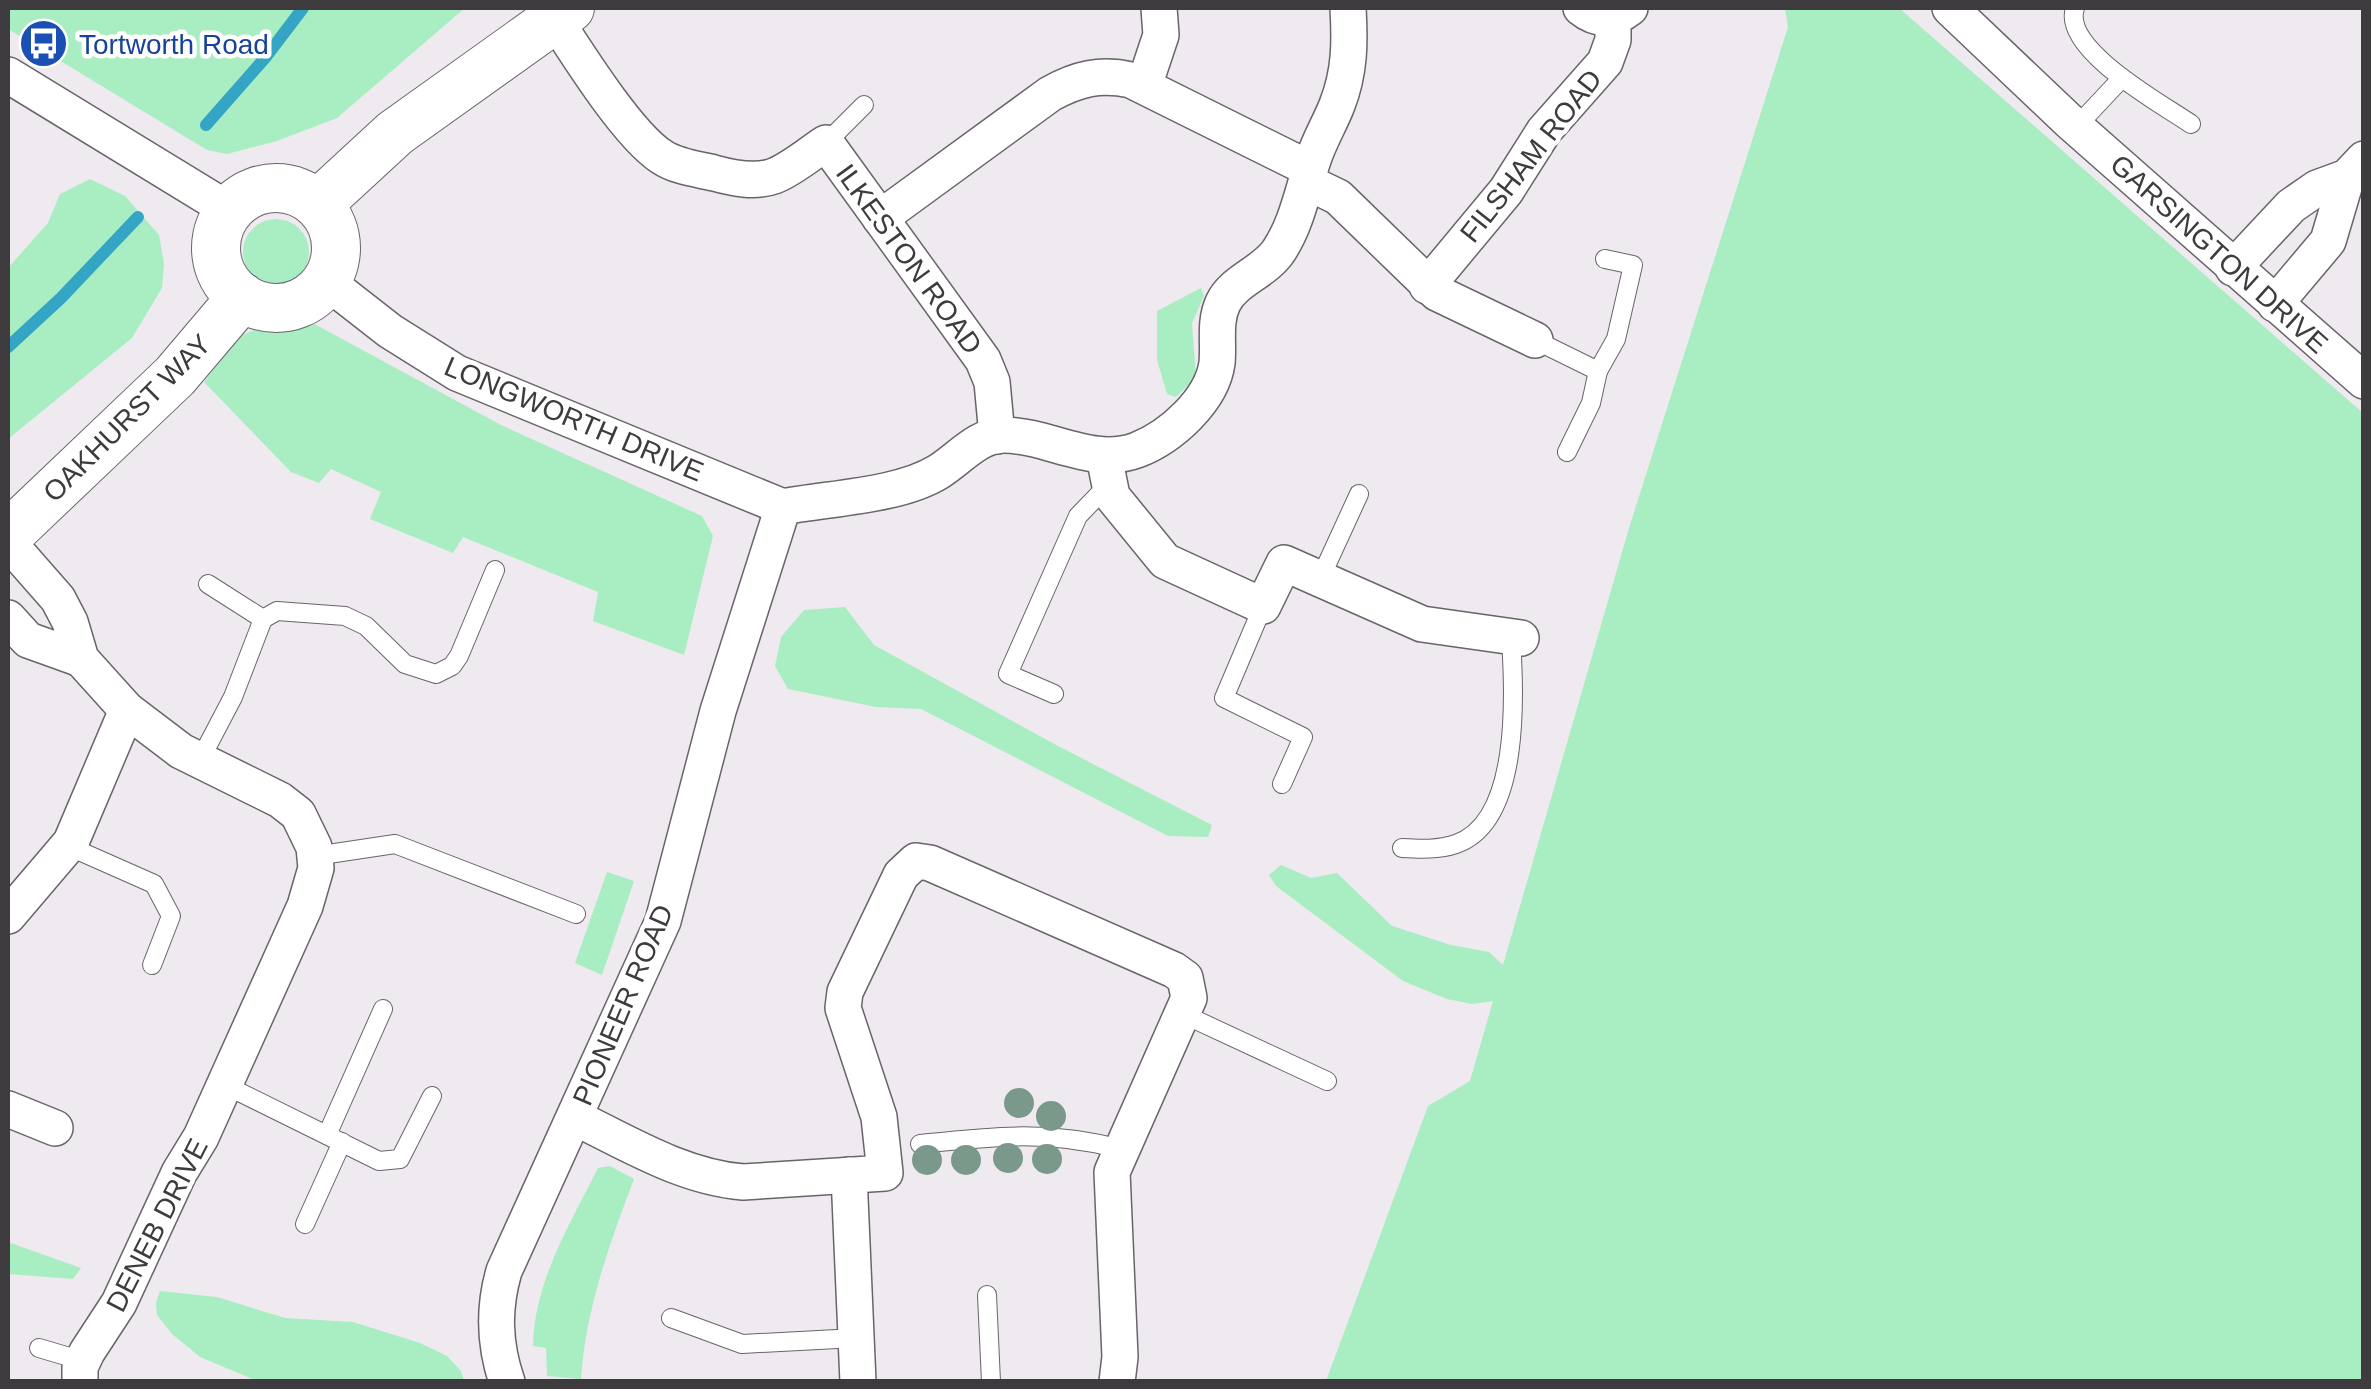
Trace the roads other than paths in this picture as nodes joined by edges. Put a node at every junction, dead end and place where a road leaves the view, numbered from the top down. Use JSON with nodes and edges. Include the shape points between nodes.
{"nodes":[{"id":1,"x":1160,"y":8,"type":"edge"},
{"id":2,"x":1348,"y":8,"type":"edge"},
{"id":3,"x":1950,"y":8,"type":"edge"},
{"id":4,"x":2075,"y":8,"type":"edge"},
{"id":5,"x":1608,"y":11,"type":"edge"},
{"id":6,"x":562,"y":13,"type":"edge"},
{"id":7,"x":8,"y":75,"type":"edge"},
{"id":8,"x":2122,"y":78,"type":"junction"},
{"id":9,"x":1144,"y":86,"type":"junction"},
{"id":10,"x":864,"y":105,"type":"dead end"},
{"id":11,"x":2192,"y":124,"type":"dead end"},
{"id":12,"x":2076,"y":127,"type":"junction"},
{"id":13,"x":826,"y":143,"type":"junction"},
{"id":14,"x":2356,"y":168,"type":"edge"},
{"id":15,"x":1309,"y":176,"type":"junction"},
{"id":16,"x":318,"y":204,"type":"junction"},
{"id":17,"x":230,"y":210,"type":"junction"},
{"id":18,"x":880,"y":218,"type":"junction"},
{"id":19,"x":1605,"y":259,"type":"dead end"},
{"id":20,"x":2234,"y":268,"type":"junction"},
{"id":21,"x":326,"y":281,"type":"junction"},
{"id":22,"x":1427,"y":286,"type":"junction"},
{"id":23,"x":242,"y":298,"type":"junction"},
{"id":24,"x":2275,"y":304,"type":"junction"},
{"id":25,"x":1536,"y":340,"type":"joint"},
{"id":26,"x":1598,"y":371,"type":"junction"},
{"id":27,"x":2364,"y":380,"type":"edge"},
{"id":28,"x":997,"y":436,"type":"junction"},
{"id":29,"x":1567,"y":452,"type":"dead end"},
{"id":30,"x":1106,"y":470,"type":"junction"},
{"id":31,"x":1359,"y":494,"type":"dead end"},
{"id":32,"x":783,"y":506,"type":"junction"},
{"id":33,"x":8,"y":538,"type":"edge"},
{"id":34,"x":496,"y":570,"type":"dead end"},
{"id":35,"x":1320,"y":579,"type":"junction"},
{"id":36,"x":208,"y":584,"type":"dead end"},
{"id":37,"x":1263,"y":606,"type":"junction"},
{"id":38,"x":8,"y":618,"type":"edge"},
{"id":39,"x":263,"y":619,"type":"junction"},
{"id":40,"x":1516,"y":638,"type":"joint"},
{"id":41,"x":80,"y":659,"type":"junction"},
{"id":42,"x":1054,"y":694,"type":"dead end"},
{"id":43,"x":127,"y":710,"type":"junction"},
{"id":44,"x":200,"y":760,"type":"junction"},
{"id":45,"x":1282,"y":784,"type":"dead end"},
{"id":46,"x":68,"y":846,"type":"junction"},
{"id":47,"x":1402,"y":848,"type":"dead end"},
{"id":48,"x":314,"y":856,"type":"junction"},
{"id":49,"x":576,"y":914,"type":"dead end"},
{"id":50,"x":8,"y":916,"type":"edge"},
{"id":51,"x":152,"y":965,"type":"dead end"},
{"id":52,"x":383,"y":1009,"type":"dead end"},
{"id":53,"x":1183,"y":1014,"type":"junction"},
{"id":54,"x":1327,"y":1082,"type":"dead end"},
{"id":55,"x":225,"y":1085,"type":"junction"},
{"id":56,"x":432,"y":1096,"type":"dead end"},
{"id":57,"x":8,"y":1109,"type":"edge"},
{"id":58,"x":576,"y":1118,"type":"junction"},
{"id":59,"x":56,"y":1128,"type":"dead end"},
{"id":60,"x":334,"y":1139,"type":"junction"},
{"id":61,"x":920,"y":1144,"type":"dead end"},
{"id":62,"x":1121,"y":1149,"type":"junction"},
{"id":63,"x":849,"y":1175,"type":"junction"},
{"id":64,"x":305,"y":1224,"type":"dead end"},
{"id":65,"x":987,"y":1295,"type":"dead end"},
{"id":66,"x":671,"y":1318,"type":"dead end"},
{"id":67,"x":856,"y":1338,"type":"junction"},
{"id":68,"x":38,"y":1348,"type":"dead end"},
{"id":69,"x":81,"y":1371,"type":"edge"},
{"id":70,"x":507,"y":1382,"type":"edge"},
{"id":71,"x":858,"y":1382,"type":"edge"},
{"id":72,"x":991,"y":1382,"type":"edge"},
{"id":73,"x":1117,"y":1382,"type":"edge"}],
"edges":[{"from":1,"to":9,"type":"street","via":[[1161,35]]},
{"from":2,"to":15,"type":"street","via":[[1347,73]]},
{"from":3,"to":12,"type":"street","name":"GARSINGTON DRIVE"},
{"from":4,"to":8,"type":"lane","via":[[2079,37]]},
{"from":5,"to":22,"type":"street","name":"FILSHAM ROAD","via":[[1613,40],[1605,62]]},
{"from":6,"to":13,"type":"street","name":"ILKESTON ROAD","via":[[603,90],[661,157],[675,164],[762,180]]},
{"from":6,"to":16,"type":"street","via":[[395,133]]},
{"from":7,"to":17,"type":"street"},
{"from":8,"to":11,"type":"lane"},
{"from":8,"to":12,"type":"lane"},
{"from":9,"to":15,"type":"street"},
{"from":9,"to":18,"type":"street","via":[[1111,76],[1070,83]]},
{"from":10,"to":13,"type":"lane","name":"ILKESTON ROAD"},
{"from":12,"to":20,"type":"street","name":"GARSINGTON DRIVE"},
{"from":13,"to":18,"type":"street","name":"ILKESTON ROAD"},
{"from":14,"to":20,"type":"street","via":[[2302,197]]},
{"from":14,"to":24,"type":"street","via":[[2328,240]]},
{"from":15,"to":22,"type":"street"},
{"from":15,"to":30,"type":"street","via":[[1277,253],[1224,300],[1206,393],[1160,438]]},
{"from":16,"to":17,"type":"street","via":[[301,193],[262,189]]},
{"from":16,"to":21,"type":"street","via":[[336,239]]},
{"from":17,"to":23,"type":"street","via":[[220,227],[218,266]]},
{"from":18,"to":28,"type":"street","name":"ILKESTON ROAD","via":[[983,360]]},
{"from":19,"to":26,"type":"lane","via":[[1633,265],[1616,340]]},
{"from":20,"to":24,"type":"street","name":"GARSINGTON DRIVE"},
{"from":21,"to":23,"type":"street","via":[[299,304],[280,308]]},
{"from":21,"to":32,"type":"street","name":"LONGWORTH DRIVE","via":[[457,373]]},
{"from":22,"to":25,"type":"street"},
{"from":23,"to":33,"type":"street","name":"OAKHURST WAY","via":[[175,376]]},
{"from":24,"to":27,"type":"street","name":"GARSINGTON DRIVE"},
{"from":25,"to":26,"type":"lane"},
{"from":26,"to":29,"type":"lane"},
{"from":28,"to":30,"type":"street","via":[[1036,440]]},
{"from":28,"to":32,"type":"street","via":[[922,480]]},
{"from":30,"to":37,"type":"street","via":[[1119,505],[1165,562]]},
{"from":30,"to":42,"type":"lane","via":[[1008,674]]},
{"from":31,"to":35,"type":"lane"},
{"from":32,"to":58,"type":"street","name":"PIONEER ROAD","via":[[718,711],[662,921]]},
{"from":33,"to":41,"type":"street","via":[[58,599]]},
{"from":34,"to":39,"type":"lane","via":[[459,656],[436,674],[406,664],[366,626],[345,616],[278,611]]},
{"from":35,"to":37,"type":"street","via":[[1284,563]]},
{"from":35,"to":40,"type":"street","via":[[1422,624]]},
{"from":36,"to":39,"type":"lane"},
{"from":37,"to":45,"type":"lane","via":[[1224,698],[1303,737]]},
{"from":38,"to":41,"type":"street","via":[[28,640]]},
{"from":39,"to":44,"type":"lane"},
{"from":40,"to":47,"type":"lane","via":[[1510,756],[1483,824],[1458,844]]},
{"from":41,"to":43,"type":"street"},
{"from":43,"to":44,"type":"street"},
{"from":43,"to":46,"type":"street"},
{"from":44,"to":48,"type":"street","via":[[298,814]]},
{"from":46,"to":50,"type":"street"},
{"from":46,"to":51,"type":"lane","via":[[154,884],[171,916]]},
{"from":48,"to":49,"type":"lane","via":[[394,844]]},
{"from":48,"to":55,"type":"street","name":"DENEB DRIVE","via":[[312,886]]},
{"from":52,"to":60,"type":"lane"},
{"from":53,"to":54,"type":"lane"},
{"from":53,"to":62,"type":"street"},
{"from":53,"to":63,"type":"street","via":[[1189,988],[1174,970],[930,863],[910,863],[844,992],[845,1021],[880,1117],[885,1173]]},
{"from":55,"to":60,"type":"lane"},
{"from":55,"to":69,"type":"street","name":"DENEB DRIVE"},
{"from":56,"to":60,"type":"lane","via":[[400,1159],[379,1160]]},
{"from":57,"to":59,"type":"street"},
{"from":58,"to":63,"type":"street","via":[[720,1180]]},
{"from":58,"to":70,"type":"street","name":"PIONEER ROAD","via":[[498,1290],[497,1343]]},
{"from":60,"to":64,"type":"lane"},
{"from":61,"to":62,"type":"lane","via":[[1052,1135]]},
{"from":62,"to":73,"type":"street","via":[[1110,1179]]},
{"from":63,"to":67,"type":"street"},
{"from":65,"to":72,"type":"lane"},
{"from":66,"to":67,"type":"lane","via":[[742,1344]]},
{"from":67,"to":71,"type":"street"},
{"from":68,"to":69,"type":"lane","name":"DENEB DRIVE"}]}
